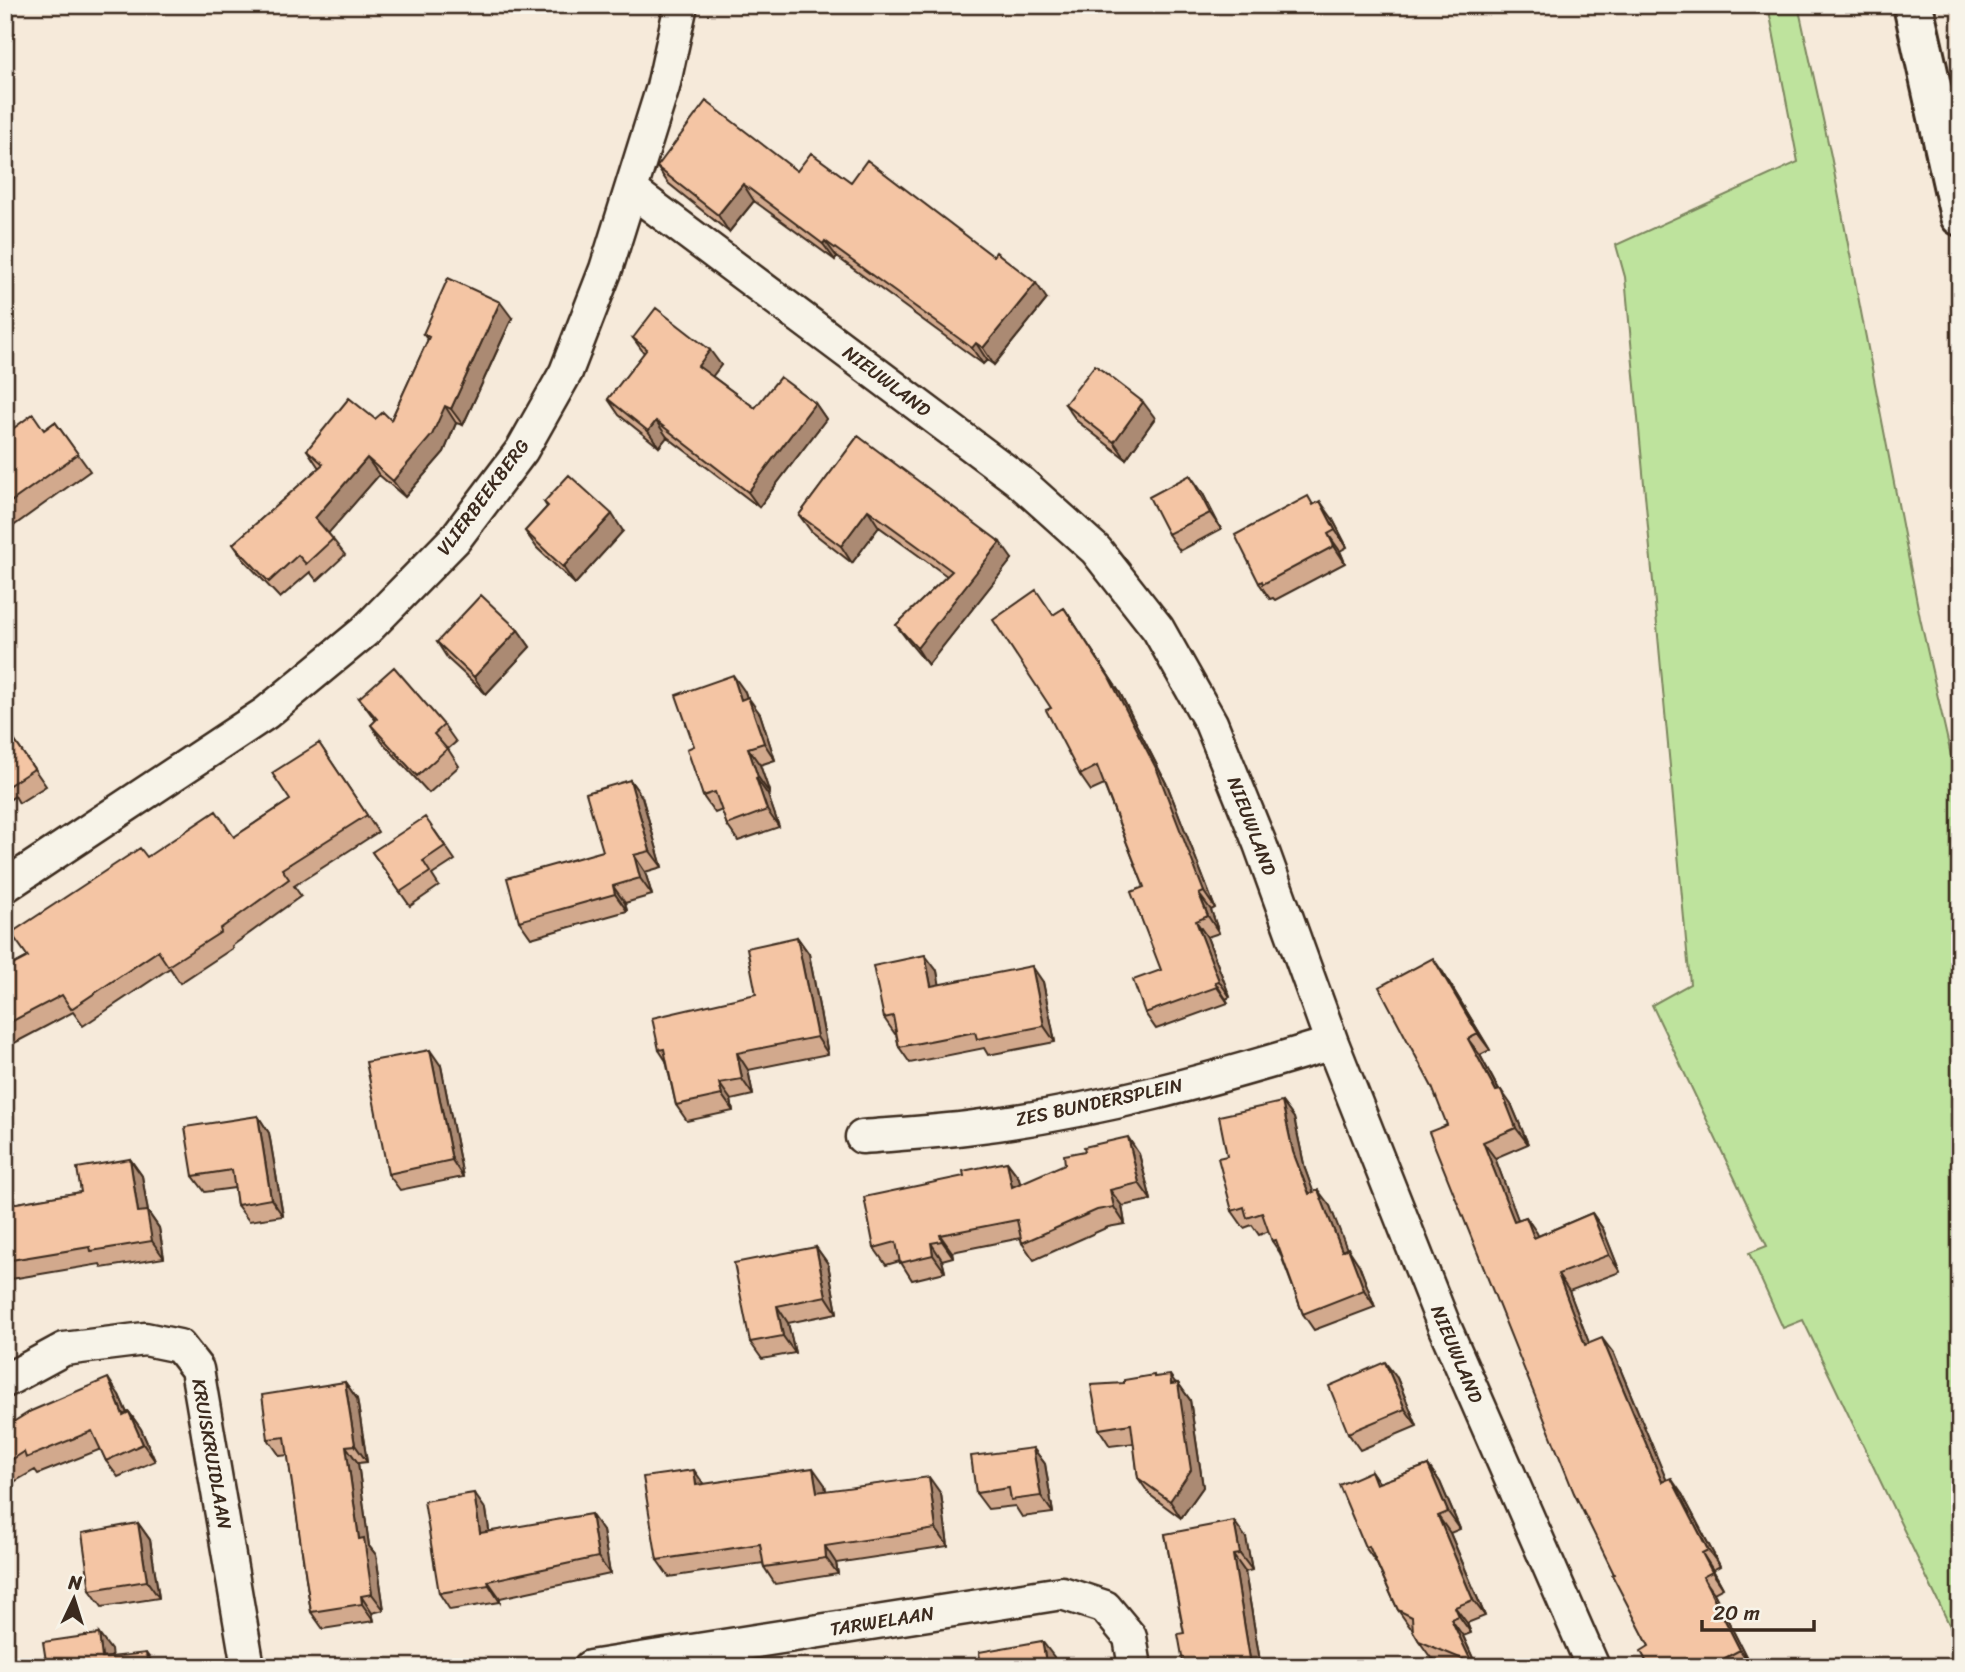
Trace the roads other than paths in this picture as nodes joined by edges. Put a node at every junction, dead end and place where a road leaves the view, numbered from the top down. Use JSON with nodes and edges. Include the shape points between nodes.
{"nodes":[{"id":1,"x":681,"y":5,"type":"edge"},
{"id":2,"x":1913,"y":5,"type":"edge"},
{"id":3,"x":631,"y":190,"type":"junction"},
{"id":4,"x":1960,"y":216,"type":"edge"},
{"id":5,"x":5,"y":886,"type":"edge"},
{"id":6,"x":1332,"y":1043,"type":"junction"},
{"id":7,"x":862,"y":1137,"type":"dead end"},
{"id":8,"x":5,"y":1381,"type":"edge"},
{"id":9,"x":248,"y":1667,"type":"edge"},
{"id":10,"x":590,"y":1667,"type":"edge"},
{"id":11,"x":1135,"y":1667,"type":"edge"},
{"id":12,"x":1593,"y":1667,"type":"edge"}],
"edges":[{"from":1,"to":3,"type":"street","name":"VLIERBEEKBERG","via":[[663,87]]},
{"from":2,"to":4,"type":"highway"},
{"from":3,"to":5,"type":"street","name":"VLIERBEEKBERG","via":[[566,372],[522,450],[456,539],[364,632],[266,713]]},
{"from":3,"to":6,"type":"street","name":"NIEUWLAND","via":[[1018,480],[1096,550],[1158,629],[1212,723]]},
{"from":6,"to":7,"type":"street","name":"ZES BUNDERSPLEIN","via":[[1119,1102],[976,1127]]},
{"from":6,"to":12,"type":"street","name":"NIEUWLAND","via":[[1445,1328]]},
{"from":8,"to":9,"type":"street","name":"KRUISKRUIDLAAN","via":[[64,1349],[145,1339],[179,1346],[197,1369]]},
{"from":10,"to":11,"type":"street","name":"TARWELAAN","via":[[1062,1593],[1105,1607],[1130,1637]]}]}
